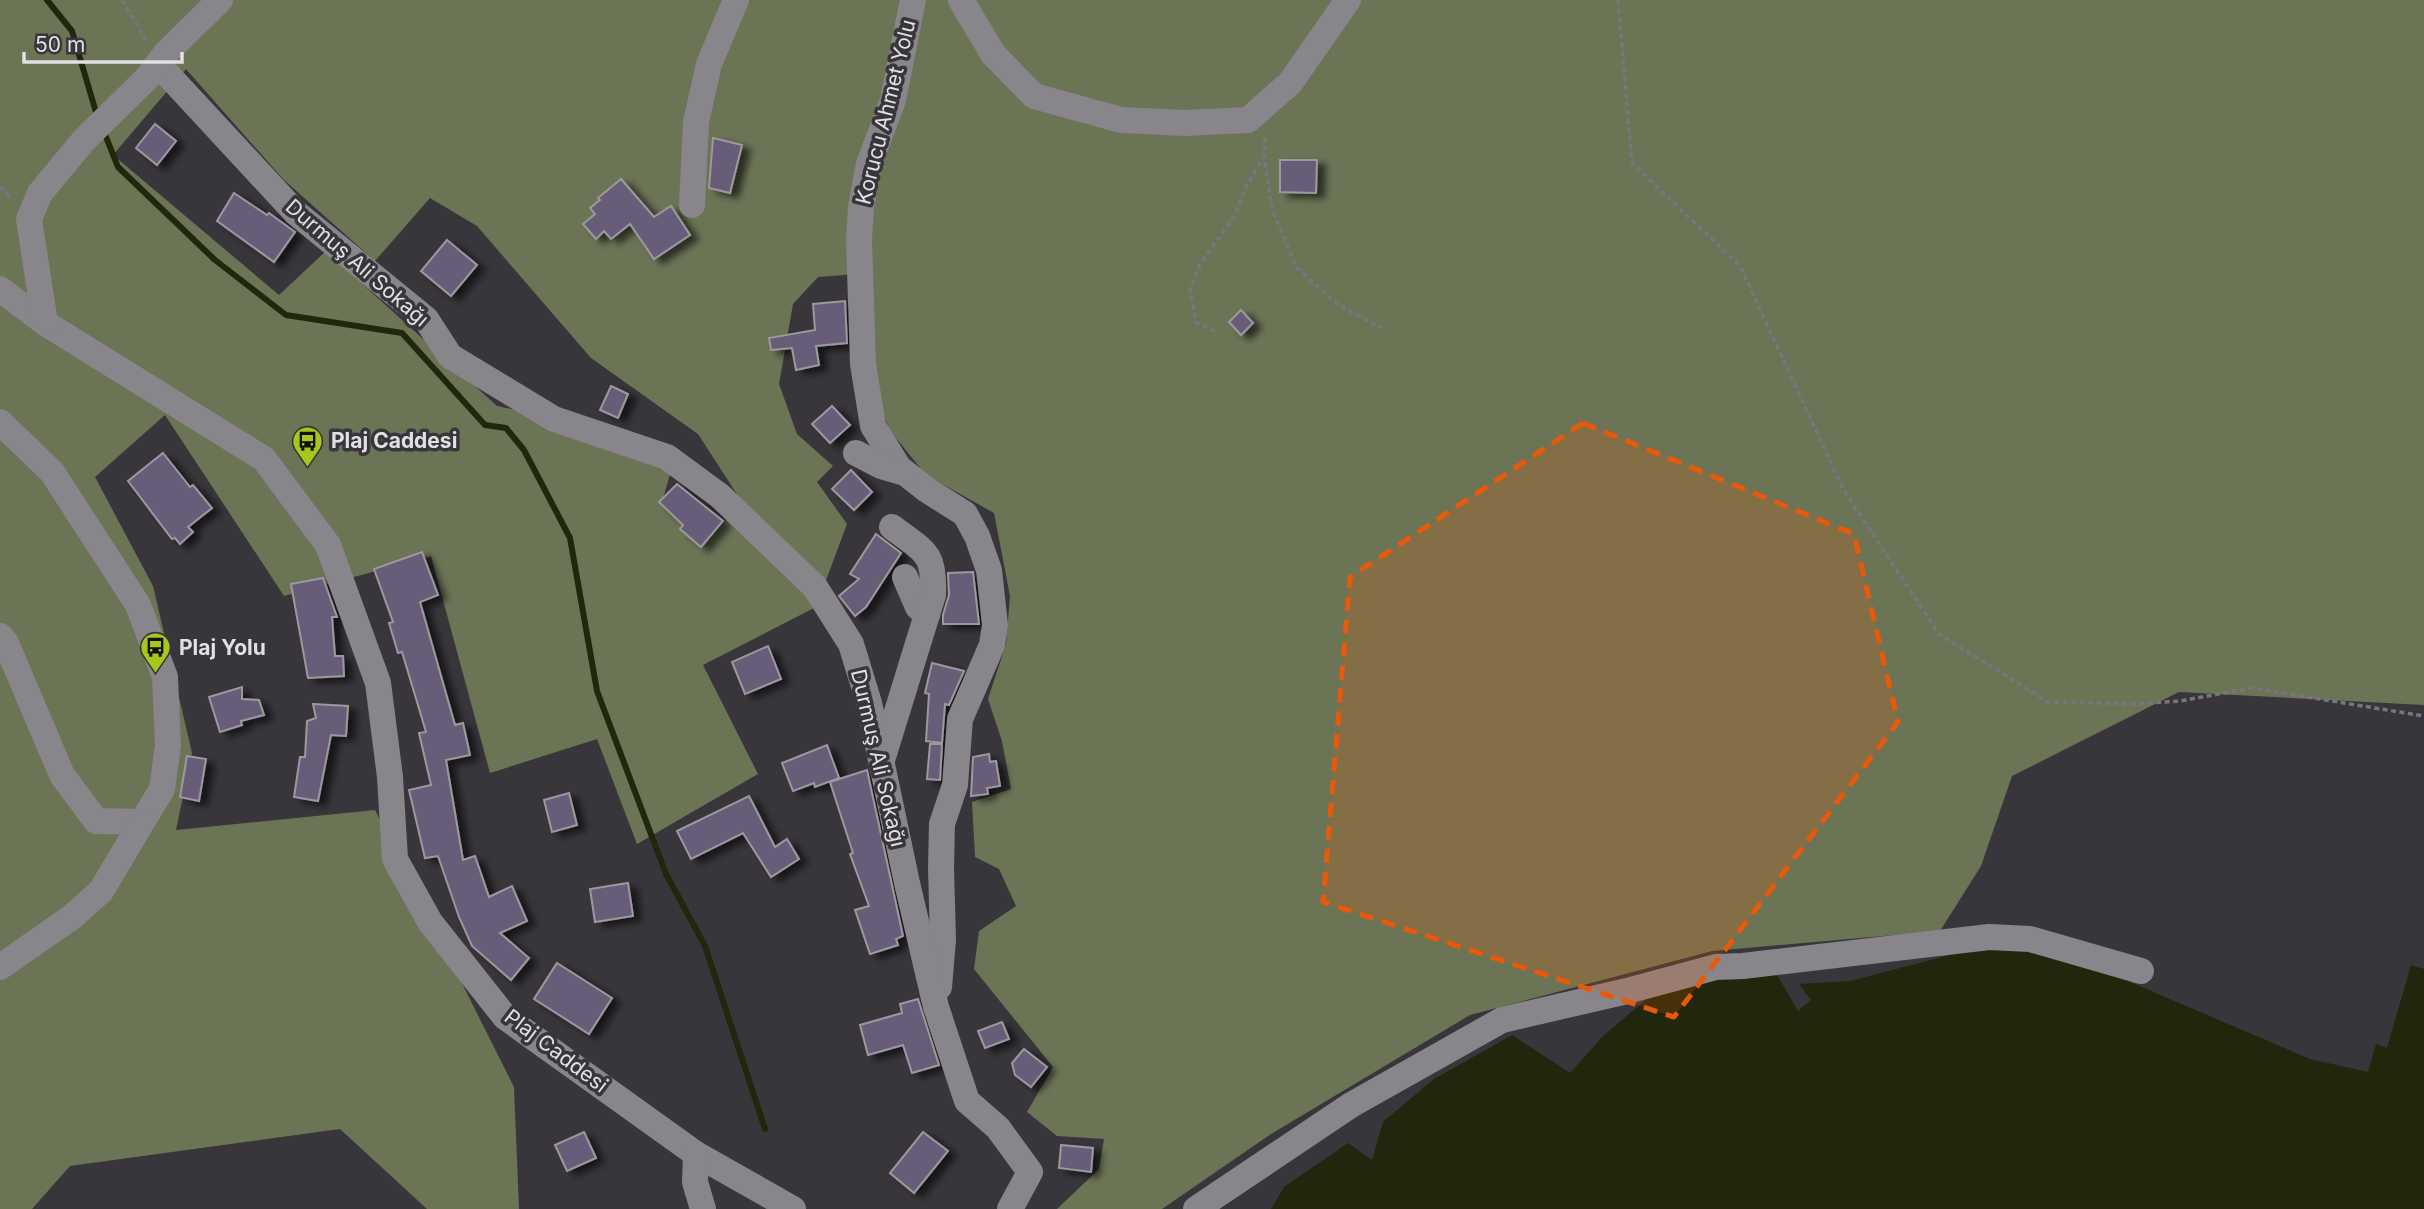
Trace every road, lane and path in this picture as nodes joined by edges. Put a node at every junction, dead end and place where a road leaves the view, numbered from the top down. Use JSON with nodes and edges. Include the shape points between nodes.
{"nodes":[{"id":1,"x":121,"y":0,"type":"edge"},
{"id":2,"x":220,"y":0,"type":"edge"},
{"id":3,"x":736,"y":0,"type":"edge"},
{"id":4,"x":913,"y":0,"type":"edge"},
{"id":5,"x":961,"y":0,"type":"edge"},
{"id":6,"x":1348,"y":0,"type":"edge"},
{"id":7,"x":1618,"y":0,"type":"edge"},
{"id":8,"x":152,"y":71,"type":"junction"},
{"id":9,"x":692,"y":205,"type":"dead end"},
{"id":10,"x":0,"y":289,"type":"edge"},
{"id":11,"x":45,"y":323,"type":"junction"},
{"id":12,"x":1382,"y":328,"type":"dead end"},
{"id":13,"x":1215,"y":331,"type":"dead end"},
{"id":14,"x":0,"y":422,"type":"edge"},
{"id":15,"x":856,"y":453,"type":"dead end"},
{"id":16,"x":905,"y":473,"type":"junction"},
{"id":17,"x":891,"y":527,"type":"dead end"},
{"id":18,"x":905,"y":577,"type":"dead end"},
{"id":19,"x":927,"y":615,"type":"junction"},
{"id":20,"x":0,"y":636,"type":"edge"},
{"id":21,"x":2424,"y":716,"type":"edge"},
{"id":22,"x":882,"y":762,"type":"junction"},
{"id":23,"x":142,"y":822,"type":"junction"},
{"id":24,"x":0,"y":967,"type":"edge"},
{"id":25,"x":2141,"y":971,"type":"dead end"},
{"id":26,"x":936,"y":1007,"type":"junction"},
{"id":27,"x":696,"y":1154,"type":"junction"},
{"id":28,"x":704,"y":1209,"type":"edge"},
{"id":29,"x":793,"y":1209,"type":"edge"},
{"id":30,"x":1010,"y":1209,"type":"edge"},
{"id":31,"x":1196,"y":1209,"type":"edge"}],
"edges":[{"from":1,"to":8,"type":"path","via":[[142,32]]},
{"from":2,"to":8,"type":"street"},
{"from":3,"to":9,"type":"street","via":[[709,64],[696,121]]},
{"from":4,"to":16,"type":"street","name":"Korucu Ahmet Yolu","via":[[893,100],[869,164],[859,239],[863,364],[873,426]]},
{"from":5,"to":6,"type":"street","via":[[993,54],[1034,96],[1121,120],[1185,123],[1248,120],[1290,83]]},
{"from":7,"to":21,"type":"path","via":[[1632,163],[1740,266],[1843,489],[1939,634],[2048,702],[2136,704],[2252,688]]},
{"from":8,"to":11,"type":"street","via":[[83,140],[40,193],[29,219]]},
{"from":8,"to":22,"type":"street","name":"Durmuş Ali Sokağı","via":[[296,213],[426,319],[450,356],[554,419],[667,457],[720,496],[816,587],[851,644]]},
{"from":10,"to":11,"type":"street","name":"Plaj Caddesi"},
{"from":11,"to":27,"type":"street","name":"Plaj Caddesi","via":[[264,459],[328,545],[378,683],[396,859],[430,922],[505,1017]]},
{"from":12,"to":13,"type":"path","via":[[1338,305],[1296,267],[1272,209],[1264,157],[1234,217],[1200,264],[1190,290],[1196,322]]},
{"from":14,"to":23,"type":"street","via":[[52,472],[124,583],[138,605],[165,677],[168,745],[162,789]]},
{"from":15,"to":16,"type":"street","via":[[881,467]]},
{"from":16,"to":26,"type":"street","name":"Korucu Ahmet Yolu","via":[[965,514],[989,570],[995,625],[992,645],[960,719],[954,785],[942,824],[943,940]]},
{"from":17,"to":19,"type":"street","via":[[928,555],[934,571]]},
{"from":18,"to":19,"type":"street","via":[[918,607]]},
{"from":19,"to":22,"type":"street"},
{"from":20,"to":23,"type":"street","via":[[62,775],[96,821]]},
{"from":22,"to":26,"type":"street","name":"Durmuş Ali Sokağı"},
{"from":23,"to":24,"type":"street","via":[[101,891],[72,918]]},
{"from":25,"to":31,"type":"street","via":[[2029,939],[1989,937],[1716,967],[1502,1020],[1351,1105]]},
{"from":26,"to":30,"type":"street","name":"Durmuş Ali Sokağı","via":[[967,1101],[998,1128],[1030,1172]]},
{"from":27,"to":28,"type":"street","via":[[695,1182]]},
{"from":27,"to":29,"type":"street","name":"Plaj Caddesi"}]}
